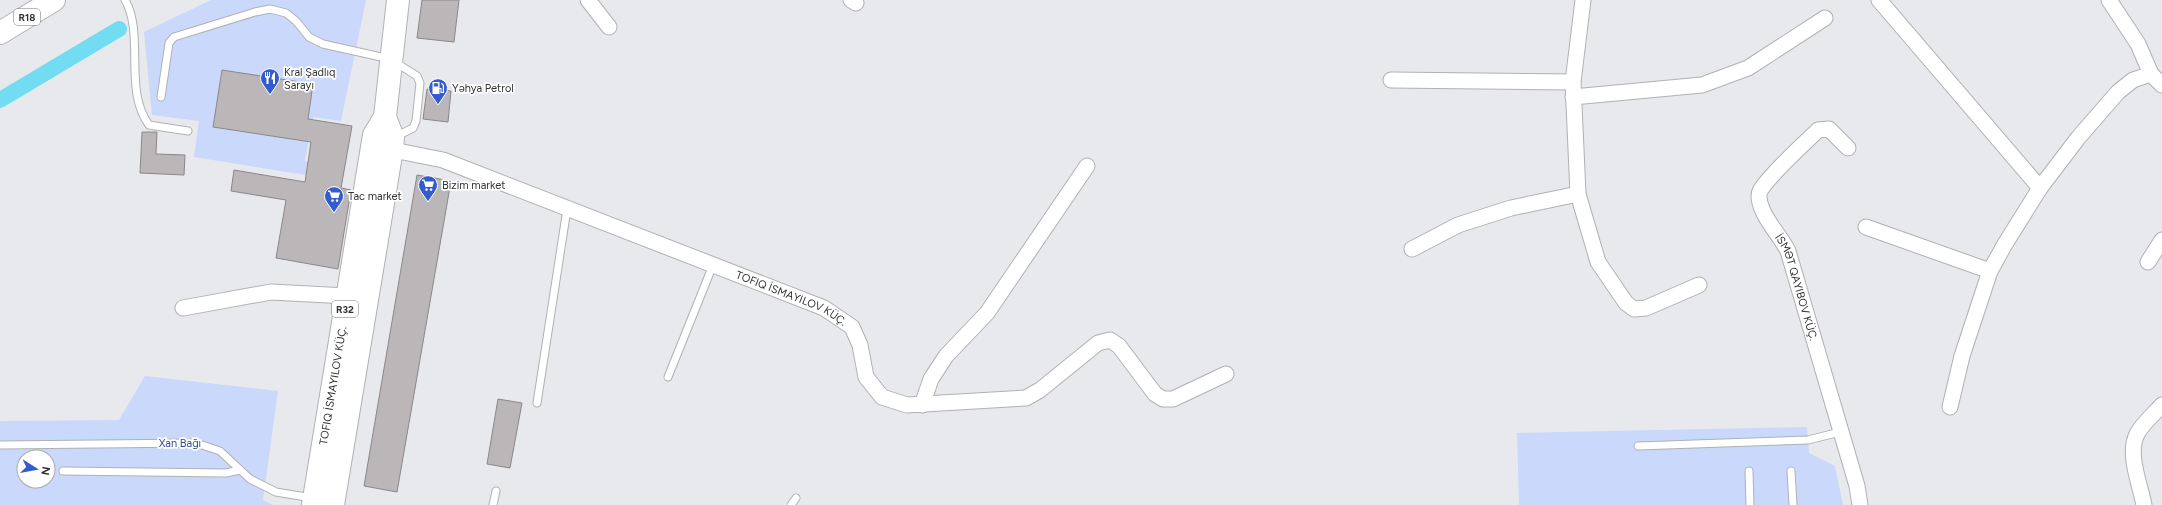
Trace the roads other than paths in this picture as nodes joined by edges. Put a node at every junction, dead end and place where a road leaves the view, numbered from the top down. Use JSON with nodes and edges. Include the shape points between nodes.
{"nodes":[{"id":1,"x":54,"y":0,"type":"edge"},
{"id":2,"x":125,"y":0,"type":"edge"},
{"id":3,"x":398,"y":0,"type":"edge"},
{"id":4,"x":588,"y":0,"type":"edge"},
{"id":5,"x":1583,"y":0,"type":"edge"},
{"id":6,"x":1879,"y":0,"type":"edge"},
{"id":7,"x":2109,"y":0,"type":"edge"},
{"id":8,"x":1825,"y":18,"type":"dead end"},
{"id":9,"x":609,"y":27,"type":"dead end"},
{"id":10,"x":0,"y":33,"type":"edge"},
{"id":11,"x":390,"y":59,"type":"junction"},
{"id":12,"x":2151,"y":74,"type":"junction"},
{"id":13,"x":1391,"y":80,"type":"dead end"},
{"id":14,"x":1573,"y":82,"type":"junction"},
{"id":15,"x":2162,"y":85,"type":"edge"},
{"id":16,"x":161,"y":97,"type":"dead end"},
{"id":17,"x":1573,"y":97,"type":"junction"},
{"id":18,"x":188,"y":131,"type":"dead end"},
{"id":19,"x":386,"y":145,"type":"junction"},
{"id":20,"x":1848,"y":148,"type":"dead end"},
{"id":21,"x":1087,"y":166,"type":"dead end"},
{"id":22,"x":2040,"y":188,"type":"junction"},
{"id":23,"x":1578,"y":194,"type":"junction"},
{"id":24,"x":566,"y":209,"type":"junction"},
{"id":25,"x":1866,"y":227,"type":"dead end"},
{"id":26,"x":2162,"y":240,"type":"edge"},
{"id":27,"x":1412,"y":249,"type":"dead end"},
{"id":28,"x":2148,"y":262,"type":"dead end"},
{"id":29,"x":713,"y":265,"type":"junction"},
{"id":30,"x":1990,"y":271,"type":"junction"},
{"id":31,"x":1699,"y":285,"type":"dead end"},
{"id":32,"x":347,"y":296,"type":"junction"},
{"id":33,"x":183,"y":308,"type":"dead end"},
{"id":34,"x":1226,"y":374,"type":"dead end"},
{"id":35,"x":668,"y":377,"type":"dead end"},
{"id":36,"x":537,"y":403,"type":"dead end"},
{"id":37,"x":922,"y":404,"type":"junction"},
{"id":38,"x":2162,"y":406,"type":"edge"},
{"id":39,"x":1950,"y":407,"type":"dead end"},
{"id":40,"x":1840,"y":432,"type":"junction"},
{"id":41,"x":0,"y":445,"type":"edge"},
{"id":42,"x":1638,"y":446,"type":"dead end"},
{"id":43,"x":240,"y":470,"type":"junction"},
{"id":44,"x":63,"y":471,"type":"dead end"},
{"id":45,"x":1749,"y":471,"type":"dead end"},
{"id":46,"x":1791,"y":471,"type":"dead end"},
{"id":47,"x":496,"y":491,"type":"dead end"},
{"id":48,"x":796,"y":498,"type":"dead end"},
{"id":49,"x":320,"y":503,"type":"edge"},
{"id":50,"x":494,"y":505,"type":"edge"},
{"id":51,"x":791,"y":505,"type":"edge"},
{"id":52,"x":1750,"y":505,"type":"edge"},
{"id":53,"x":1793,"y":505,"type":"edge"},
{"id":54,"x":1860,"y":505,"type":"edge"},
{"id":55,"x":2144,"y":505,"type":"edge"}],
"edges":[{"from":1,"to":10,"type":"main road","number":"R18"},
{"from":2,"to":18,"type":"lane","via":[[131,18],[137,98],[142,116],[149,125]]},
{"from":3,"to":11,"type":"main road","number":"R32"},
{"from":4,"to":9,"type":"street"},
{"from":5,"to":14,"type":"street"},
{"from":6,"to":22,"type":"street"},
{"from":7,"to":12,"type":"street","via":[[2138,44]]},
{"from":8,"to":17,"type":"street","via":[[1748,68],[1702,85]]},
{"from":11,"to":16,"type":"lane","via":[[323,44],[309,37],[286,13],[270,9],[174,37],[169,43]]},
{"from":11,"to":19,"type":"main road","number":"R32","via":[[385,117],[374,135]]},
{"from":11,"to":19,"type":"lane","via":[[417,76],[420,84],[413,128]]},
{"from":12,"to":15,"type":"street"},
{"from":12,"to":22,"type":"street","via":[[2133,80],[2118,92],[2078,138]]},
{"from":13,"to":14,"type":"street"},
{"from":14,"to":17,"type":"street"},
{"from":17,"to":23,"type":"street"},
{"from":19,"to":24,"type":"street","via":[[442,160]]},
{"from":19,"to":32,"type":"main road","number":"R32"},
{"from":19,"to":49,"type":"main road","number":"R32"},
{"from":20,"to":40,"type":"street","via":[[1830,129],[1818,130],[1768,181],[1759,196],[1762,210],[1788,251]]},
{"from":21,"to":37,"type":"street","via":[[987,313],[946,356],[931,379]]},
{"from":22,"to":30,"type":"street"},
{"from":23,"to":27,"type":"street","via":[[1511,208],[1458,225]]},
{"from":23,"to":31,"type":"street","via":[[1598,262],[1626,303],[1634,309],[1646,308]]},
{"from":24,"to":29,"type":"street"},
{"from":24,"to":36,"type":"lane"},
{"from":25,"to":30,"type":"street"},
{"from":26,"to":28,"type":"street"},
{"from":29,"to":35,"type":"lane"},
{"from":29,"to":37,"type":"street","via":[[824,308],[852,327],[860,345],[866,377],[882,397],[907,405]]},
{"from":30,"to":39,"type":"street","via":[[1962,356]]},
{"from":32,"to":33,"type":"street","via":[[271,292]]},
{"from":32,"to":49,"type":"main road","number":"R32"},
{"from":34,"to":37,"type":"street","via":[[1173,399],[1163,399],[1155,394],[1119,346],[1110,340],[1098,343],[1040,390],[1026,398]]},
{"from":38,"to":55,"type":"street","via":[[2137,434],[2134,448]]},
{"from":40,"to":42,"type":"lane","via":[[1808,440]]},
{"from":40,"to":54,"type":"street","via":[[1857,486]]},
{"from":41,"to":43,"type":"lane","via":[[196,443],[220,451]]},
{"from":43,"to":44,"type":"lane","via":[[226,473]]},
{"from":43,"to":49,"type":"lane","via":[[250,480],[276,492]]},
{"from":45,"to":52,"type":"lane"},
{"from":46,"to":53,"type":"lane"},
{"from":47,"to":50,"type":"lane"},
{"from":48,"to":51,"type":"lane"}]}
